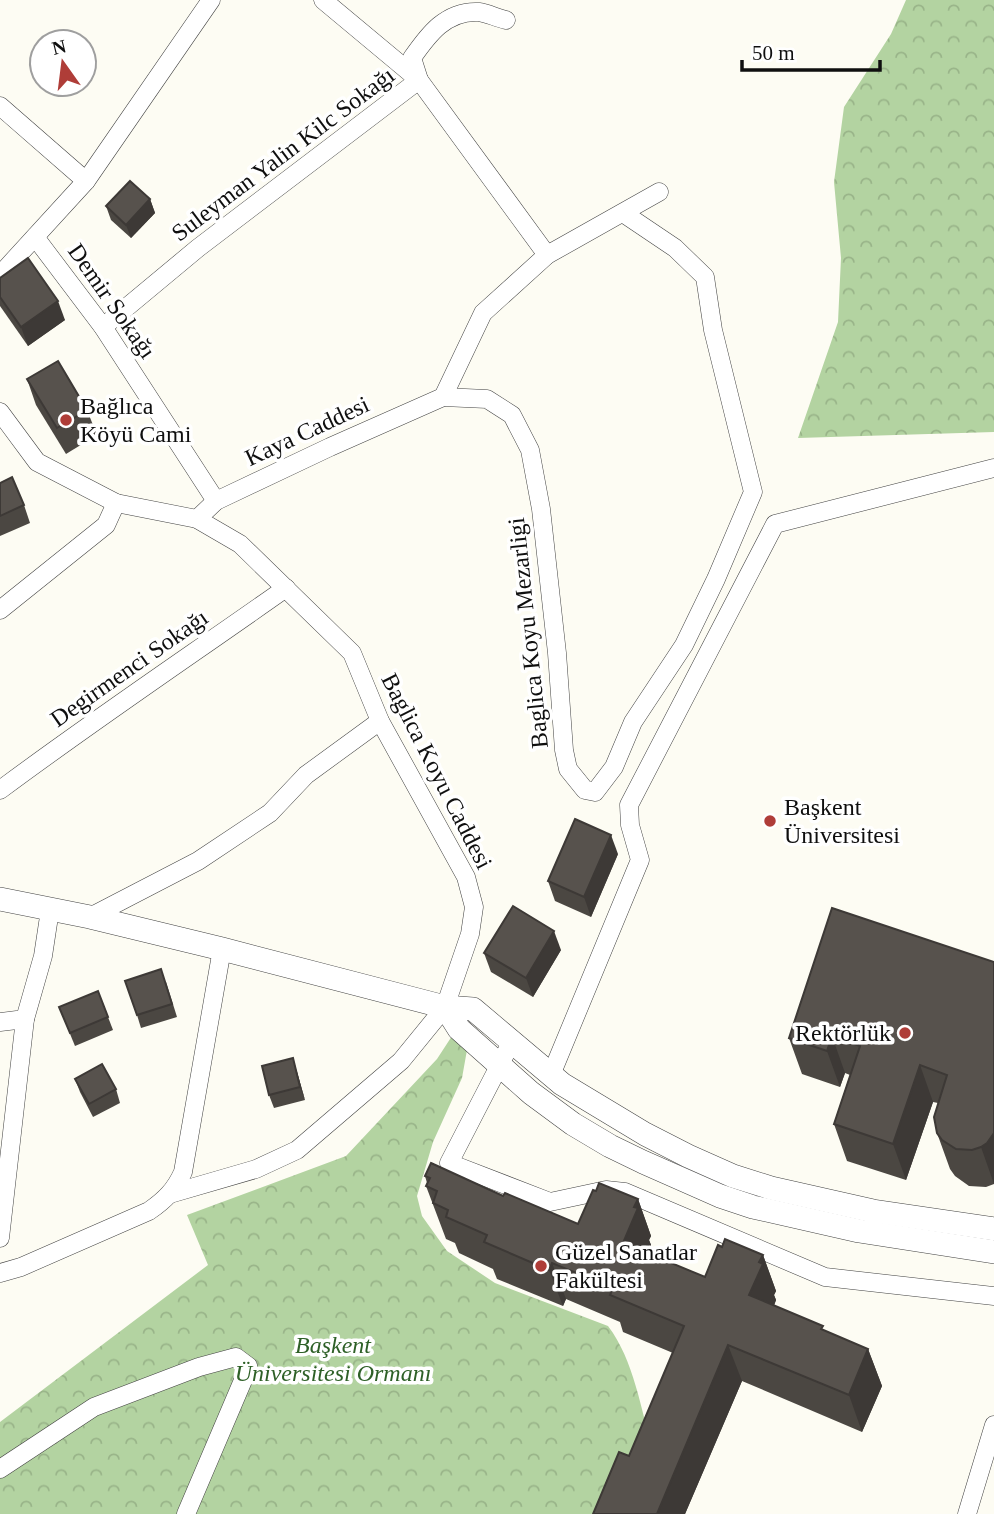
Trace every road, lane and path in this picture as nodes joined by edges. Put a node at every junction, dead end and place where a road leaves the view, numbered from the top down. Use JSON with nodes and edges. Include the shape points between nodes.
{"nodes":[{"id":1,"x":211,"y":0,"type":"edge"},
{"id":2,"x":323,"y":0,"type":"edge"},
{"id":3,"x":506,"y":20,"type":"dead end"},
{"id":4,"x":419,"y":80,"type":"junction"},
{"id":5,"x":0,"y":106,"type":"edge"},
{"id":6,"x":86,"y":181,"type":"junction"},
{"id":7,"x":659,"y":192,"type":"dead end"},
{"id":8,"x":623,"y":213,"type":"junction"},
{"id":9,"x":35,"y":237,"type":"junction"},
{"id":10,"x":547,"y":255,"type":"junction"},
{"id":11,"x":0,"y":275,"type":"edge"},
{"id":12,"x":103,"y":327,"type":"junction"},
{"id":13,"x":443,"y":397,"type":"junction"},
{"id":14,"x":0,"y":412,"type":"edge"},
{"id":15,"x":994,"y":468,"type":"edge"},
{"id":16,"x":216,"y":501,"type":"junction"},
{"id":17,"x":116,"y":503,"type":"junction"},
{"id":18,"x":197,"y":519,"type":"junction"},
{"id":19,"x":286,"y":588,"type":"junction"},
{"id":20,"x":0,"y":610,"type":"edge"},
{"id":21,"x":380,"y":721,"type":"junction"},
{"id":22,"x":0,"y":790,"type":"edge"},
{"id":23,"x":0,"y":899,"type":"edge"},
{"id":24,"x":50,"y":910,"type":"junction"},
{"id":25,"x":90,"y":917,"type":"junction"},
{"id":26,"x":222,"y":948,"type":"junction"},
{"id":27,"x":445,"y":1007,"type":"junction"},
{"id":28,"x":25,"y":1018,"type":"junction"},
{"id":29,"x":0,"y":1022,"type":"edge"},
{"id":30,"x":512,"y":1041,"type":"junction"},
{"id":31,"x":499,"y":1066,"type":"junction"},
{"id":32,"x":551,"y":1075,"type":"junction"},
{"id":33,"x":170,"y":1194,"type":"junction"},
{"id":34,"x":994,"y":1229,"type":"edge"},
{"id":35,"x":0,"y":1238,"type":"edge"},
{"id":36,"x":994,"y":1252,"type":"edge"},
{"id":37,"x":0,"y":1273,"type":"edge"},
{"id":38,"x":994,"y":1296,"type":"edge"},
{"id":39,"x":994,"y":1425,"type":"edge"},
{"id":40,"x":0,"y":1469,"type":"edge"},
{"id":41,"x":186,"y":1514,"type":"edge"},
{"id":42,"x":967,"y":1514,"type":"edge"}],
"edges":[{"from":1,"to":6,"type":"street"},
{"from":2,"to":4,"type":"street"},
{"from":3,"to":4,"type":"street","name":"Suleyman Yalin Kilc Sokağı","via":[[480,12],[445,20],[412,58]]},
{"from":4,"to":10,"type":"street"},
{"from":4,"to":12,"type":"street","name":"Suleyman Yalin Kilc Sokağı","via":[[198,248]]},
{"from":5,"to":6,"type":"street"},
{"from":6,"to":9,"type":"street"},
{"from":7,"to":8,"type":"street"},
{"from":8,"to":10,"type":"street"},
{"from":8,"to":13,"type":"street","name":"Baglica Koyu Mezarligi","via":[[675,248],[705,277],[713,330],[753,492],[684,645],[595,792],[585,790],[568,769],[564,750],[557,653],[530,450],[512,415],[487,399]]},
{"from":9,"to":11,"type":"street"},
{"from":9,"to":12,"type":"street","name":"Demir Sokağı"},
{"from":10,"to":13,"type":"street","via":[[483,313]]},
{"from":12,"to":16,"type":"street","name":"Demir Sokağı"},
{"from":13,"to":16,"type":"street","name":"Kaya Caddesi"},
{"from":14,"to":17,"type":"street","name":"Baglica Koyu Caddesi","via":[[37,462]]},
{"from":15,"to":32,"type":"street","via":[[775,524],[629,805],[640,860]]},
{"from":16,"to":18,"type":"street","name":"Kaya Caddesi"},
{"from":17,"to":18,"type":"street","name":"Baglica Koyu Caddesi"},
{"from":17,"to":20,"type":"street","via":[[106,525]]},
{"from":18,"to":19,"type":"street","name":"Baglica Koyu Caddesi","via":[[240,544]]},
{"from":19,"to":21,"type":"street","name":"Baglica Koyu Caddesi","via":[[352,653]]},
{"from":19,"to":22,"type":"street","name":"Degirmenci Sokağı"},
{"from":21,"to":25,"type":"street","via":[[306,775],[270,813],[198,861]]},
{"from":21,"to":27,"type":"street","name":"Baglica Koyu Caddesi","via":[[466,877],[474,907],[470,934]]},
{"from":23,"to":24,"type":"street"},
{"from":24,"to":25,"type":"street"},
{"from":24,"to":28,"type":"street","via":[[43,956]]},
{"from":25,"to":26,"type":"street"},
{"from":26,"to":27,"type":"street"},
{"from":26,"to":33,"type":"street","via":[[183,1172]]},
{"from":27,"to":30,"type":"street","via":[[473,1009]]},
{"from":27,"to":31,"type":"street","via":[[459,1029]]},
{"from":27,"to":33,"type":"street","name":"Baglica Koyu Caddesi","via":[[401,1061],[297,1150],[256,1169]]},
{"from":28,"to":29,"type":"street"},
{"from":28,"to":35,"type":"street"},
{"from":30,"to":31,"type":"street"},
{"from":30,"to":32,"type":"street"},
{"from":31,"to":36,"type":"street","via":[[573,1124],[610,1146],[720,1196],[859,1231]]},
{"from":31,"to":38,"type":"street","via":[[449,1163],[550,1202],[606,1190],[625,1192],[825,1277]]},
{"from":32,"to":34,"type":"street","via":[[645,1134],[733,1176],[873,1211]]},
{"from":33,"to":37,"type":"street","via":[[149,1211]]},
{"from":39,"to":42,"type":"street"},
{"from":40,"to":41,"type":"street","via":[[94,1407],[236,1357],[248,1366]]}]}
